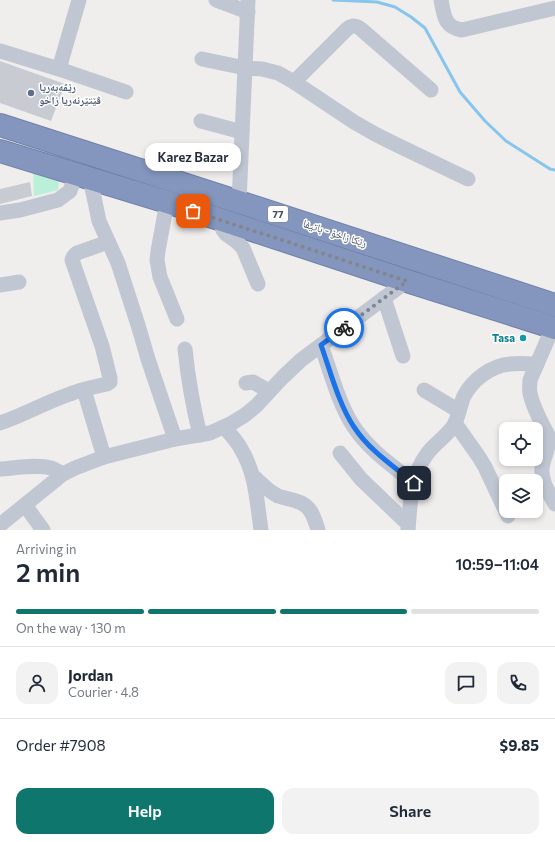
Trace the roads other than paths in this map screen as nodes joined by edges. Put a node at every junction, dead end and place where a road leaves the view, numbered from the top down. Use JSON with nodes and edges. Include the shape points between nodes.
{"nodes":[{"id":1,"x":79,"y":0,"type":"edge"},
{"id":2,"x":216,"y":0,"type":"edge"},
{"id":3,"x":441,"y":0,"type":"edge"},
{"id":4,"x":248,"y":6,"type":"edge"},
{"id":5,"x":555,"y":8,"type":"edge"},
{"id":6,"x":0,"y":51,"type":"edge"},
{"id":7,"x":202,"y":59,"type":"dead end"},
{"id":8,"x":246,"y":68,"type":"junction"},
{"id":9,"x":59,"y":69,"type":"junction"},
{"id":10,"x":294,"y":82,"type":"junction"},
{"id":11,"x":432,"y":90,"type":"dead end"},
{"id":12,"x":126,"y":92,"type":"dead end"},
{"id":13,"x":201,"y":120,"type":"dead end"},
{"id":14,"x":0,"y":125,"type":"edge"},
{"id":15,"x":242,"y":132,"type":"junction"},
{"id":16,"x":0,"y":151,"type":"edge"},
{"id":17,"x":83,"y":176,"type":"junction"},
{"id":18,"x":468,"y":179,"type":"dead end"},
{"id":19,"x":167,"y":202,"type":"junction"},
{"id":20,"x":239,"y":202,"type":"junction"},
{"id":21,"x":0,"y":213,"type":"edge"},
{"id":22,"x":220,"y":220,"type":"junction"},
{"id":23,"x":108,"y":242,"type":"junction"},
{"id":24,"x":407,"y":281,"type":"junction"},
{"id":25,"x":20,"y":282,"type":"dead end"},
{"id":26,"x":258,"y":284,"type":"dead end"},
{"id":27,"x":0,"y":285,"type":"edge"},
{"id":28,"x":384,"y":298,"type":"junction"},
{"id":29,"x":555,"y":305,"type":"edge"},
{"id":30,"x":177,"y":319,"type":"dead end"},
{"id":31,"x":554,"y":328,"type":"edge"},
{"id":32,"x":321,"y":345,"type":"junction"},
{"id":33,"x":185,"y":349,"type":"dead end"},
{"id":34,"x":403,"y":356,"type":"dead end"},
{"id":35,"x":537,"y":364,"type":"junction"},
{"id":36,"x":246,"y":383,"type":"dead end"},
{"id":37,"x":84,"y":390,"type":"junction"},
{"id":38,"x":424,"y":390,"type":"dead end"},
{"id":39,"x":269,"y":391,"type":"junction"},
{"id":40,"x":457,"y":417,"type":"junction"},
{"id":41,"x":0,"y":423,"type":"edge"},
{"id":42,"x":224,"y":427,"type":"junction"},
{"id":43,"x":200,"y":435,"type":"junction"},
{"id":44,"x":175,"y":439,"type":"junction"},
{"id":45,"x":340,"y":453,"type":"dead end"},
{"id":46,"x":104,"y":457,"type":"junction"},
{"id":47,"x":0,"y":469,"type":"edge"},
{"id":48,"x":62,"y":474,"type":"junction"},
{"id":49,"x":253,"y":476,"type":"junction"},
{"id":50,"x":414,"y":483,"type":"junction"},
{"id":51,"x":499,"y":498,"type":"edge"},
{"id":52,"x":555,"y":504,"type":"edge"},
{"id":53,"x":25,"y":505,"type":"junction"},
{"id":54,"x":0,"y":526,"type":"edge"},
{"id":55,"x":408,"y":527,"type":"edge"},
{"id":56,"x":43,"y":530,"type":"edge"},
{"id":57,"x":261,"y":530,"type":"edge"},
{"id":58,"x":318,"y":530,"type":"edge"}],
"edges":[{"from":1,"to":9,"type":"street"},
{"from":2,"to":4,"type":"street"},
{"from":3,"to":5,"type":"street","via":[[445,19],[452,27],[462,30]]},
{"from":4,"to":8,"type":"street"},
{"from":6,"to":9,"type":"street"},
{"from":7,"to":8,"type":"street"},
{"from":8,"to":10,"type":"street","via":[[278,73]]},
{"from":8,"to":15,"type":"street"},
{"from":9,"to":12,"type":"street"},
{"from":10,"to":11,"type":"street","via":[[350,26],[355,26]]},
{"from":10,"to":18,"type":"street","via":[[375,134]]},
{"from":13,"to":15,"type":"street"},
{"from":14,"to":20,"type":"highway","name":"رێکا زاخۆ - باتیفا","number":"77"},
{"from":15,"to":20,"type":"street"},
{"from":16,"to":17,"type":"highway","name":"رێکا زاخۆ - باتیفا","number":"77"},
{"from":17,"to":19,"type":"highway","name":"رێکا زاخۆ - باتیفا","number":"77"},
{"from":17,"to":21,"type":"street","via":[[58,200]]},
{"from":17,"to":23,"type":"street"},
{"from":19,"to":22,"type":"highway","name":"رێکا زاخۆ - باتیفا","number":"77"},
{"from":19,"to":30,"type":"street","via":[[157,260],[160,277]]},
{"from":20,"to":29,"type":"highway","name":"رێکا زاخۆ - باتیفا","number":"77"},
{"from":22,"to":24,"type":"highway","name":"رێکا زاخۆ - باتیفا","number":"77"},
{"from":22,"to":26,"type":"street","via":[[226,234],[243,248]]},
{"from":23,"to":37,"type":"street","via":[[77,253],[73,257],[110,378],[107,384]]},
{"from":23,"to":44,"type":"street","via":[[115,256]]},
{"from":24,"to":28,"type":"street"},
{"from":24,"to":31,"type":"highway","name":"رێکا زاخۆ - باتیفا","number":"77"},
{"from":25,"to":27,"type":"street"},
{"from":28,"to":32,"type":"street"},
{"from":28,"to":34,"type":"street"},
{"from":31,"to":35,"type":"street"},
{"from":32,"to":39,"type":"street","via":[[301,360]]},
{"from":32,"to":50,"type":"street","via":[[353,427],[379,455]]},
{"from":33,"to":43,"type":"street"},
{"from":35,"to":40,"type":"street","via":[[506,365],[486,372],[464,395]]},
{"from":35,"to":52,"type":"street","via":[[530,380],[530,394],[548,434],[549,446],[542,465],[542,475]]},
{"from":36,"to":39,"type":"street","via":[[253,382]]},
{"from":37,"to":41,"type":"street"},
{"from":37,"to":46,"type":"street"},
{"from":38,"to":40,"type":"street"},
{"from":39,"to":42,"type":"street","via":[[245,415]]},
{"from":40,"to":50,"type":"street","via":[[451,429],[428,453]]},
{"from":40,"to":51,"type":"street"},
{"from":42,"to":43,"type":"street"},
{"from":42,"to":49,"type":"street","via":[[242,450]]},
{"from":43,"to":44,"type":"street"},
{"from":44,"to":46,"type":"street"},
{"from":45,"to":55,"type":"street","via":[[361,479]]},
{"from":46,"to":48,"type":"street"},
{"from":47,"to":48,"type":"street","via":[[43,467],[57,470]]},
{"from":48,"to":53,"type":"street"},
{"from":49,"to":57,"type":"street"},
{"from":49,"to":58,"type":"street","via":[[274,493],[307,506]]},
{"from":50,"to":55,"type":"street"},
{"from":53,"to":54,"type":"street"},
{"from":53,"to":56,"type":"street"}]}
